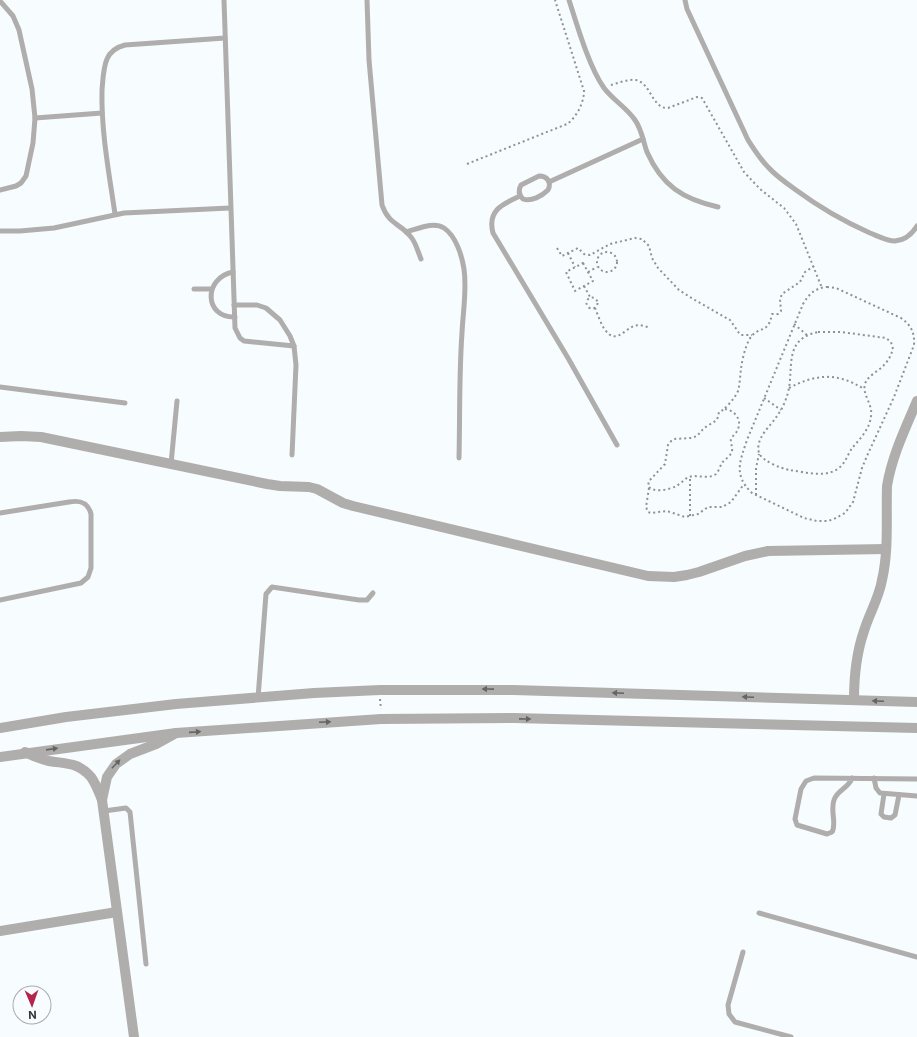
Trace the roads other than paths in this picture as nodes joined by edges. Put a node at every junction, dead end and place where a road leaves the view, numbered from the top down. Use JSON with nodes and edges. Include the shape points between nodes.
{"nodes":[{"id":1,"x":224,"y":0,"type":"edge"},
{"id":2,"x":367,"y":0,"type":"edge"},
{"id":3,"x":569,"y":0,"type":"edge"},
{"id":4,"x":685,"y":0,"type":"edge"},
{"id":5,"x":0,"y":1,"type":"edge"},
{"id":6,"x":225,"y":38,"type":"junction"},
{"id":7,"x":102,"y":113,"type":"junction"},
{"id":8,"x":35,"y":118,"type":"junction"},
{"id":9,"x":643,"y":139,"type":"junction"},
{"id":10,"x":549,"y":182,"type":"junction"},
{"id":11,"x":0,"y":190,"type":"edge"},
{"id":12,"x":520,"y":196,"type":"junction"},
{"id":13,"x":718,"y":207,"type":"dead end"},
{"id":14,"x":230,"y":208,"type":"junction"},
{"id":15,"x":115,"y":214,"type":"junction"},
{"id":16,"x":917,"y":226,"type":"edge"},
{"id":17,"x":0,"y":231,"type":"edge"},
{"id":18,"x":406,"y":232,"type":"junction"},
{"id":19,"x":421,"y":260,"type":"dead end"},
{"id":20,"x":233,"y":272,"type":"junction"},
{"id":21,"x":212,"y":288,"type":"junction"},
{"id":22,"x":194,"y":289,"type":"dead end"},
{"id":23,"x":234,"y":305,"type":"junction"},
{"id":24,"x":235,"y":317,"type":"junction"},
{"id":25,"x":294,"y":346,"type":"junction"},
{"id":26,"x":0,"y":387,"type":"edge"},
{"id":27,"x":177,"y":401,"type":"dead end"},
{"id":28,"x":917,"y":401,"type":"edge"},
{"id":29,"x":125,"y":403,"type":"dead end"},
{"id":30,"x":0,"y":436,"type":"edge"},
{"id":31,"x":617,"y":445,"type":"dead end"},
{"id":32,"x":292,"y":454,"type":"dead end"},
{"id":33,"x":459,"y":458,"type":"dead end"},
{"id":34,"x":171,"y":464,"type":"junction"},
{"id":35,"x":0,"y":513,"type":"edge"},
{"id":36,"x":886,"y":549,"type":"junction"},
{"id":37,"x":373,"y":594,"type":"dead end"},
{"id":38,"x":0,"y":600,"type":"edge"},
{"id":39,"x":258,"y":698,"type":"junction"},
{"id":40,"x":854,"y":700,"type":"junction"},
{"id":41,"x":917,"y":702,"type":"edge"},
{"id":42,"x":0,"y":728,"type":"edge"},
{"id":43,"x":906,"y":728,"type":"junction"},
{"id":44,"x":917,"y":728,"type":"edge"},
{"id":45,"x":917,"y":732,"type":"edge"},
{"id":46,"x":176,"y":733,"type":"junction"},
{"id":47,"x":25,"y":752,"type":"junction"},
{"id":48,"x":0,"y":756,"type":"edge"},
{"id":49,"x":852,"y":778,"type":"junction"},
{"id":50,"x":874,"y":778,"type":"junction"},
{"id":51,"x":917,"y":779,"type":"edge"},
{"id":52,"x":884,"y":794,"type":"junction"},
{"id":53,"x":898,"y":795,"type":"junction"},
{"id":54,"x":917,"y":796,"type":"edge"},
{"id":55,"x":102,"y":800,"type":"junction"},
{"id":56,"x":104,"y":811,"type":"junction"},
{"id":57,"x":117,"y":912,"type":"junction"},
{"id":58,"x":759,"y":913,"type":"dead end"},
{"id":59,"x":0,"y":931,"type":"edge"},
{"id":60,"x":743,"y":952,"type":"dead end"},
{"id":61,"x":917,"y":957,"type":"edge"},
{"id":62,"x":146,"y":964,"type":"dead end"},
{"id":63,"x":134,"y":1037,"type":"edge"},
{"id":64,"x":791,"y":1037,"type":"edge"}],
"edges":[{"from":1,"to":6,"type":"lane"},
{"from":2,"to":18,"type":"lane","via":[[369,60],[382,205],[390,220]]},
{"from":3,"to":9,"type":"lane","via":[[603,87],[631,115]]},
{"from":4,"to":16,"type":"lane","via":[[748,140],[768,167],[824,209],[884,239],[903,239]]},
{"from":5,"to":8,"type":"lane","via":[[13,16],[22,38]]},
{"from":6,"to":7,"type":"lane","via":[[125,45],[117,48],[105,65]]},
{"from":6,"to":14,"type":"lane"},
{"from":7,"to":8,"type":"lane"},
{"from":7,"to":15,"type":"lane"},
{"from":8,"to":11,"type":"lane","via":[[26,176],[16,186]]},
{"from":9,"to":10,"type":"lane"},
{"from":9,"to":13,"type":"lane","via":[[651,160],[671,186],[692,200]]},
{"from":10,"to":12,"type":"lane","via":[[550,188],[546,192],[529,200]]},
{"from":10,"to":12,"type":"lane","via":[[545,177],[539,176],[524,183],[519,188]]},
{"from":12,"to":31,"type":"lane","via":[[497,209],[492,218],[493,233]]},
{"from":14,"to":15,"type":"lane"},
{"from":14,"to":20,"type":"lane"},
{"from":15,"to":17,"type":"lane","via":[[54,228]]},
{"from":18,"to":19,"type":"lane"},
{"from":18,"to":33,"type":"lane","via":[[433,225],[442,227],[452,237],[462,259],[465,288]]},
{"from":20,"to":21,"type":"lane","via":[[218,279]]},
{"from":20,"to":23,"type":"lane"},
{"from":21,"to":22,"type":"lane"},
{"from":21,"to":24,"type":"lane","via":[[214,308],[223,316]]},
{"from":23,"to":24,"type":"lane"},
{"from":23,"to":25,"type":"lane","via":[[257,305],[274,313],[286,328]]},
{"from":24,"to":25,"type":"lane","via":[[237,334],[244,341]]},
{"from":25,"to":32,"type":"lane","via":[[296,365]]},
{"from":26,"to":29,"type":"lane"},
{"from":27,"to":34,"type":"lane"},
{"from":28,"to":36,"type":"street","via":[[894,455],[889,475]]},
{"from":30,"to":34,"type":"street","via":[[41,437]]},
{"from":34,"to":36,"type":"street","via":[[267,484],[309,487],[353,506],[648,576],[687,575],[768,551]]},
{"from":35,"to":38,"type":"lane","via":[[69,502],[84,503],[90,509],[91,561],[90,573],[81,583]]},
{"from":36,"to":40,"type":"street","via":[[879,593],[859,648]]},
{"from":37,"to":39,"type":"lane","via":[[367,600],[359,600],[272,587],[266,594]]},
{"from":40,"to":39,"type":"street","one_way":true,"via":[[513,690],[380,690]]},
{"from":39,"to":42,"type":"street","via":[[121,710]]},
{"from":41,"to":40,"type":"street","one_way":true},
{"from":43,"to":44,"type":"street"},
{"from":43,"to":45,"type":"street"},
{"from":46,"to":43,"type":"street","one_way":true,"via":[[381,719],[514,718]]},
{"from":47,"to":46,"type":"street","one_way":true},
{"from":55,"to":46,"type":"street","one_way":true,"via":[[107,778],[122,758]]},
{"from":47,"to":48,"type":"street"},
{"from":47,"to":55,"type":"street","via":[[42,759],[67,762],[85,771]]},
{"from":49,"to":49,"type":"lane","via":[[814,778],[806,781],[801,788],[796,812],[795,820],[799,827],[827,834],[832,832],[834,798],[850,784]]},
{"from":49,"to":50,"type":"lane"},
{"from":50,"to":51,"type":"lane"},
{"from":50,"to":52,"type":"lane","via":[[877,790]]},
{"from":52,"to":53,"type":"lane"},
{"from":52,"to":53,"type":"lane","via":[[881,814],[890,818],[895,815]]},
{"from":53,"to":54,"type":"lane"},
{"from":55,"to":56,"type":"street"},
{"from":56,"to":57,"type":"street"},
{"from":56,"to":62,"type":"lane","via":[[126,808],[130,812]]},
{"from":57,"to":59,"type":"street"},
{"from":57,"to":63,"type":"street"},
{"from":58,"to":61,"type":"lane"},
{"from":60,"to":64,"type":"lane","via":[[728,1005],[729,1014],[735,1022]]}]}
